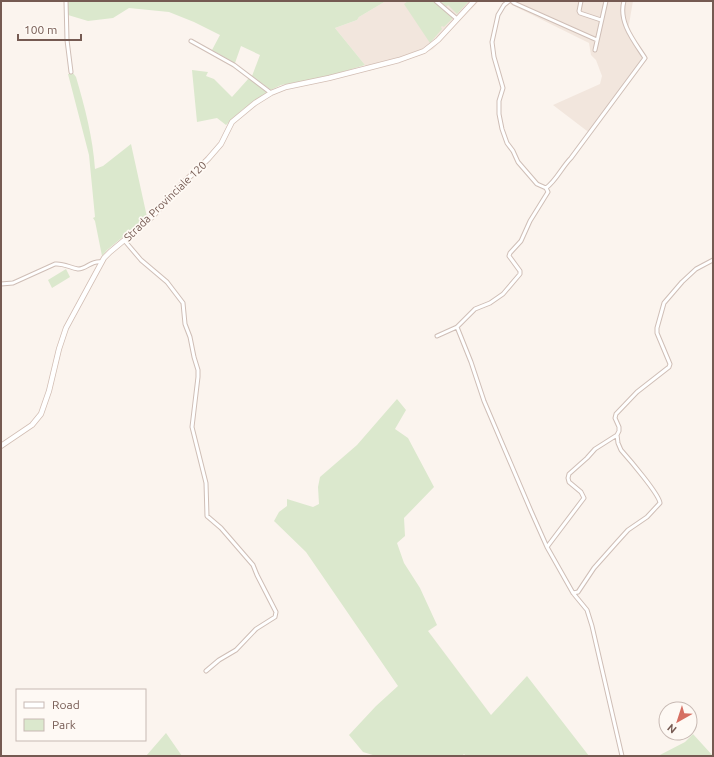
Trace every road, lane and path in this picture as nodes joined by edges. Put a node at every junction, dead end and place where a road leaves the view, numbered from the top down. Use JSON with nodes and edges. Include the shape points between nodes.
{"nodes":[{"id":1,"x":66,"y":1,"type":"edge"},
{"id":2,"x":436,"y":1,"type":"edge"},
{"id":3,"x":474,"y":1,"type":"edge"},
{"id":4,"x":509,"y":1,"type":"edge"},
{"id":5,"x":512,"y":1,"type":"edge"},
{"id":6,"x":581,"y":1,"type":"edge"},
{"id":7,"x":606,"y":1,"type":"edge"},
{"id":8,"x":624,"y":1,"type":"edge"},
{"id":9,"x":457,"y":19,"type":"junction"},
{"id":10,"x":601,"y":20,"type":"junction"},
{"id":11,"x":597,"y":40,"type":"junction"},
{"id":12,"x":191,"y":41,"type":"dead end"},
{"id":13,"x":595,"y":50,"type":"dead end"},
{"id":14,"x":71,"y":72,"type":"dead end"},
{"id":15,"x":271,"y":93,"type":"junction"},
{"id":16,"x":546,"y":188,"type":"junction"},
{"id":17,"x":124,"y":240,"type":"junction"},
{"id":18,"x":713,"y":260,"type":"edge"},
{"id":19,"x":102,"y":262,"type":"junction"},
{"id":20,"x":1,"y":284,"type":"edge"},
{"id":21,"x":457,"y":327,"type":"junction"},
{"id":22,"x":437,"y":336,"type":"dead end"},
{"id":23,"x":617,"y":435,"type":"junction"},
{"id":24,"x":1,"y":446,"type":"edge"},
{"id":25,"x":547,"y":547,"type":"junction"},
{"id":26,"x":574,"y":593,"type":"junction"},
{"id":27,"x":206,"y":671,"type":"dead end"},
{"id":28,"x":622,"y":756,"type":"edge"}],
"edges":[{"from":1,"to":14,"type":"street"},
{"from":2,"to":9,"type":"street"},
{"from":3,"to":9,"type":"street","name":"Strada Provinciale 120"},
{"from":4,"to":16,"type":"street","via":[[498,15],[492,42],[503,88],[499,114],[507,143],[518,162],[537,184]]},
{"from":5,"to":11,"type":"street"},
{"from":6,"to":10,"type":"street","via":[[580,13]]},
{"from":7,"to":10,"type":"street"},
{"from":8,"to":16,"type":"street","via":[[622,11],[627,32],[645,58]]},
{"from":9,"to":15,"type":"street","name":"Strada Provinciale 120","via":[[431,47],[417,54]]},
{"from":10,"to":11,"type":"street"},
{"from":11,"to":13,"type":"street"},
{"from":12,"to":15,"type":"street","via":[[234,65]]},
{"from":15,"to":17,"type":"street","name":"Strada Provinciale 120","via":[[229,125],[221,144],[213,154],[152,217]]},
{"from":16,"to":21,"type":"street","via":[[548,192],[521,241],[510,252],[509,256],[520,274],[503,294],[475,309]]},
{"from":17,"to":19,"type":"street","name":"Strada Provinciale 120"},
{"from":17,"to":27,"type":"street","via":[[141,260],[167,282],[183,303],[185,324],[198,370],[192,427],[206,483],[207,516],[253,565],[276,612],[275,617],[256,628],[236,650]]},
{"from":18,"to":23,"type":"street","via":[[696,269],[664,303],[657,333],[669,367],[652,379],[616,414],[619,427]]},
{"from":19,"to":20,"type":"street","via":[[94,262],[78,269],[55,264],[13,283]]},
{"from":19,"to":24,"type":"street","name":"Strada Provinciale 120","via":[[66,328],[41,414],[32,425]]},
{"from":21,"to":22,"type":"street"},
{"from":21,"to":25,"type":"street","via":[[484,400]]},
{"from":23,"to":25,"type":"street","via":[[595,449],[569,474],[570,482],[584,498]]},
{"from":23,"to":26,"type":"street","via":[[622,450],[660,503],[647,518],[628,530],[594,568],[578,592]]},
{"from":25,"to":26,"type":"street"},
{"from":26,"to":28,"type":"street","via":[[587,610],[592,626]]}]}
